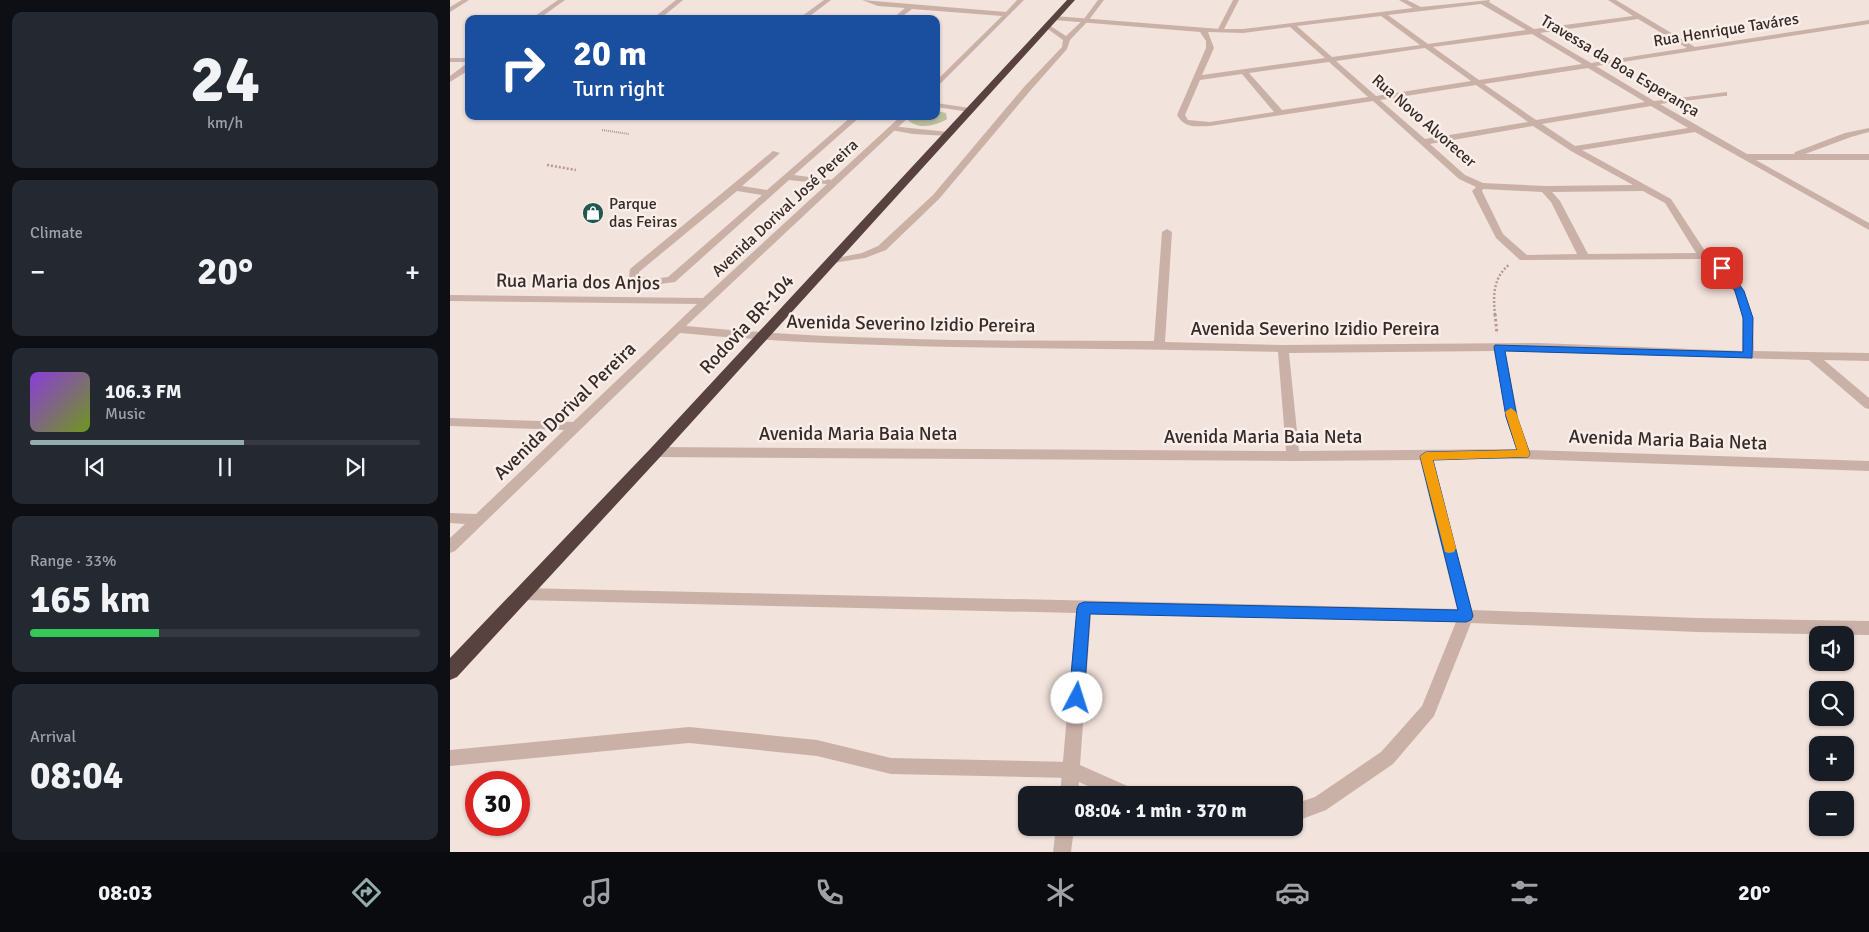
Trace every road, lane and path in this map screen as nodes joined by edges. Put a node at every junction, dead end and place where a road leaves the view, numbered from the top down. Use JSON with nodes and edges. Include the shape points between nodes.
{"nodes":[{"id":1,"x":466,"y":0,"type":"edge"},
{"id":2,"x":562,"y":0,"type":"edge"},
{"id":3,"x":680,"y":0,"type":"edge"},
{"id":4,"x":828,"y":0,"type":"edge"},
{"id":5,"x":865,"y":0,"type":"edge"},
{"id":6,"x":920,"y":0,"type":"edge"},
{"id":7,"x":1022,"y":0,"type":"edge"},
{"id":8,"x":1070,"y":0,"type":"edge"},
{"id":9,"x":1102,"y":0,"type":"edge"},
{"id":10,"x":1236,"y":0,"type":"edge"},
{"id":11,"x":1402,"y":0,"type":"edge"},
{"id":12,"x":1493,"y":0,"type":"edge"},
{"id":13,"x":1611,"y":0,"type":"edge"},
{"id":14,"x":1482,"y":1,"type":"edge"},
{"id":15,"x":911,"y":7,"type":"junction"},
{"id":16,"x":1420,"y":9,"type":"junction"},
{"id":17,"x":450,"y":10,"type":"edge"},
{"id":18,"x":1008,"y":14,"type":"junction"},
{"id":19,"x":1383,"y":14,"type":"junction"},
{"id":20,"x":540,"y":15,"type":"edge"},
{"id":21,"x":660,"y":15,"type":"edge"},
{"id":22,"x":807,"y":15,"type":"edge"},
{"id":23,"x":900,"y":15,"type":"edge"},
{"id":24,"x":1638,"y":17,"type":"junction"},
{"id":25,"x":1054,"y":18,"type":"junction"},
{"id":26,"x":1086,"y":20,"type":"junction"},
{"id":27,"x":1869,"y":22,"type":"edge"},
{"id":28,"x":1047,"y":26,"type":"junction"},
{"id":29,"x":1292,"y":26,"type":"junction"},
{"id":30,"x":1202,"y":30,"type":"junction"},
{"id":31,"x":1220,"y":31,"type":"junction"},
{"id":32,"x":1533,"y":31,"type":"junction"},
{"id":33,"x":1067,"y":39,"type":"junction"},
{"id":34,"x":1428,"y":46,"type":"junction"},
{"id":35,"x":1694,"y":49,"type":"junction"},
{"id":36,"x":1330,"y":59,"type":"junction"},
{"id":37,"x":450,"y":60,"type":"edge"},
{"id":38,"x":465,"y":60,"type":"edge"},
{"id":39,"x":1588,"y":65,"type":"junction"},
{"id":40,"x":465,"y":69,"type":"edge"},
{"id":41,"x":1244,"y":72,"type":"junction"},
{"id":42,"x":940,"y":78,"type":"edge"},
{"id":43,"x":1196,"y":78,"type":"junction"},
{"id":44,"x":450,"y":80,"type":"edge"},
{"id":45,"x":1478,"y":82,"type":"junction"},
{"id":46,"x":1724,"y":94,"type":"dead end"},
{"id":47,"x":1376,"y":98,"type":"junction"},
{"id":48,"x":1653,"y":103,"type":"junction"},
{"id":49,"x":940,"y":105,"type":"edge"},
{"id":50,"x":970,"y":110,"type":"junction"},
{"id":51,"x":1280,"y":114,"type":"junction"},
{"id":52,"x":852,"y":120,"type":"edge"},
{"id":53,"x":902,"y":120,"type":"edge"},
{"id":54,"x":1536,"y":124,"type":"junction"},
{"id":55,"x":894,"y":128,"type":"junction"},
{"id":56,"x":1696,"y":129,"type":"junction"},
{"id":57,"x":602,"y":130,"type":"dead end"},
{"id":58,"x":1869,"y":130,"type":"edge"},
{"id":59,"x":628,"y":134,"type":"dead end"},
{"id":60,"x":948,"y":134,"type":"junction"},
{"id":61,"x":1424,"y":142,"type":"junction"},
{"id":62,"x":1574,"y":149,"type":"junction"},
{"id":63,"x":776,"y":153,"type":"dead end"},
{"id":64,"x":1794,"y":155,"type":"junction"},
{"id":65,"x":1745,"y":157,"type":"junction"},
{"id":66,"x":1869,"y":157,"type":"edge"},
{"id":67,"x":547,"y":165,"type":"dead end"},
{"id":68,"x":576,"y":170,"type":"dead end"},
{"id":69,"x":787,"y":177,"type":"junction"},
{"id":70,"x":832,"y":183,"type":"junction"},
{"id":71,"x":1480,"y":186,"type":"junction"},
{"id":72,"x":735,"y":188,"type":"junction"},
{"id":73,"x":1545,"y":188,"type":"junction"},
{"id":74,"x":1647,"y":188,"type":"junction"},
{"id":75,"x":769,"y":193,"type":"junction"},
{"id":76,"x":1869,"y":227,"type":"edge"},
{"id":77,"x":1168,"y":232,"type":"dead end"},
{"id":78,"x":1703,"y":256,"type":"junction"},
{"id":79,"x":1584,"y":257,"type":"junction"},
{"id":80,"x":1524,"y":258,"type":"junction"},
{"id":81,"x":831,"y":262,"type":"junction"},
{"id":82,"x":450,"y":298,"type":"edge"},
{"id":83,"x":706,"y":301,"type":"junction"},
{"id":84,"x":677,"y":329,"type":"junction"},
{"id":85,"x":761,"y":337,"type":"junction"},
{"id":86,"x":1159,"y":345,"type":"junction"},
{"id":87,"x":1499,"y":347,"type":"junction"},
{"id":88,"x":1282,"y":349,"type":"junction"},
{"id":89,"x":1748,"y":356,"type":"junction"},
{"id":90,"x":1812,"y":356,"type":"junction"},
{"id":91,"x":1869,"y":357,"type":"edge"},
{"id":92,"x":1869,"y":405,"type":"edge"},
{"id":93,"x":450,"y":422,"type":"edge"},
{"id":94,"x":577,"y":426,"type":"junction"},
{"id":95,"x":656,"y":452,"type":"junction"},
{"id":96,"x":1524,"y":454,"type":"junction"},
{"id":97,"x":1293,"y":456,"type":"junction"},
{"id":98,"x":1426,"y":456,"type":"junction"},
{"id":99,"x":1869,"y":466,"type":"edge"},
{"id":100,"x":450,"y":518,"type":"edge"},
{"id":101,"x":479,"y":518,"type":"junction"},
{"id":102,"x":450,"y":547,"type":"edge"},
{"id":103,"x":521,"y":594,"type":"junction"},
{"id":104,"x":1084,"y":608,"type":"junction"},
{"id":105,"x":1466,"y":616,"type":"junction"},
{"id":106,"x":1869,"y":628,"type":"edge"},
{"id":107,"x":450,"y":671,"type":"edge"},
{"id":108,"x":450,"y":758,"type":"edge"},
{"id":109,"x":1071,"y":770,"type":"junction"},
{"id":110,"x":1069,"y":786,"type":"edge"},
{"id":111,"x":1107,"y":786,"type":"edge"},
{"id":112,"x":1303,"y":810,"type":"edge"},
{"id":113,"x":1064,"y":836,"type":"edge"},
{"id":114,"x":1062,"y":852,"type":"edge"}],
"edges":[{"from":1,"to":17,"type":"street"},
{"from":2,"to":20,"type":"street"},
{"from":3,"to":21,"type":"street"},
{"from":4,"to":22,"type":"street"},
{"from":5,"to":15,"type":"street"},
{"from":6,"to":15,"type":"street"},
{"from":7,"to":18,"type":"street"},
{"from":8,"to":25,"type":"highway","name":"Rodovia BR-104"},
{"from":9,"to":26,"type":"street"},
{"from":10,"to":31,"type":"street"},
{"from":11,"to":16,"type":"street"},
{"from":12,"to":14,"type":"street"},
{"from":13,"to":24,"type":"street"},
{"from":14,"to":16,"type":"street"},
{"from":14,"to":32,"type":"street","name":"Travessa da Boa Esperança"},
{"from":15,"to":18,"type":"street"},
{"from":15,"to":23,"type":"street"},
{"from":16,"to":19,"type":"street"},
{"from":18,"to":42,"type":"street"},
{"from":19,"to":29,"type":"street"},
{"from":19,"to":34,"type":"street"},
{"from":24,"to":32,"type":"street"},
{"from":24,"to":35,"type":"street"},
{"from":25,"to":26,"type":"street"},
{"from":25,"to":28,"type":"highway","name":"Rodovia BR-104"},
{"from":26,"to":30,"type":"street"},
{"from":26,"to":33,"type":"street"},
{"from":27,"to":35,"type":"street","name":"Rua Henrique Taváres"},
{"from":28,"to":33,"type":"street"},
{"from":28,"to":50,"type":"highway","name":"Rodovia BR-104"},
{"from":29,"to":31,"type":"street"},
{"from":29,"to":36,"type":"street","name":"Rua Novo Alvorecer"},
{"from":30,"to":31,"type":"street"},
{"from":30,"to":43,"type":"street","via":[[1210,48]]},
{"from":32,"to":34,"type":"street"},
{"from":32,"to":39,"type":"street","name":"Travessa da Boa Esperança"},
{"from":33,"to":81,"type":"street","via":[[1059,56],[936,197],[882,248]]},
{"from":34,"to":36,"type":"street"},
{"from":34,"to":45,"type":"street"},
{"from":35,"to":39,"type":"street","name":"Rua Henrique Taváres"},
{"from":36,"to":41,"type":"street"},
{"from":36,"to":47,"type":"street","name":"Rua Novo Alvorecer"},
{"from":37,"to":38,"type":"street"},
{"from":39,"to":45,"type":"street","name":"Rua Henrique Taváres"},
{"from":39,"to":48,"type":"street","name":"Travessa da Boa Esperança"},
{"from":40,"to":44,"type":"street"},
{"from":41,"to":43,"type":"street"},
{"from":41,"to":51,"type":"street"},
{"from":43,"to":51,"type":"street","name":"Rua Henrique Taváres","via":[[1181,115],[1190,124]]},
{"from":45,"to":47,"type":"street","name":"Rua Henrique Taváres"},
{"from":45,"to":54,"type":"street"},
{"from":46,"to":48,"type":"street"},
{"from":47,"to":51,"type":"street","name":"Rua Henrique Taváres"},
{"from":47,"to":61,"type":"street","name":"Rua Novo Alvorecer"},
{"from":48,"to":54,"type":"street"},
{"from":48,"to":56,"type":"street","name":"Travessa da Boa Esperança"},
{"from":49,"to":50,"type":"street"},
{"from":50,"to":60,"type":"highway","name":"Rodovia BR-104"},
{"from":52,"to":69,"type":"street"},
{"from":53,"to":55,"type":"street","name":"Avenida Dorival José Pereira"},
{"from":54,"to":61,"type":"street"},
{"from":54,"to":62,"type":"street"},
{"from":55,"to":60,"type":"street"},
{"from":55,"to":70,"type":"street","name":"Avenida Dorival José Pereira"},
{"from":56,"to":62,"type":"street"},
{"from":56,"to":65,"type":"street","name":"Travessa da Boa Esperança"},
{"from":57,"to":59,"type":"path"},
{"from":58,"to":64,"type":"street","via":[[1848,134]]},
{"from":60,"to":81,"type":"highway","name":"Rodovia BR-104"},
{"from":61,"to":71,"type":"street","name":"Rua Novo Alvorecer","via":[[1462,177]]},
{"from":62,"to":74,"type":"street"},
{"from":63,"to":72,"type":"street"},
{"from":64,"to":65,"type":"street"},
{"from":64,"to":66,"type":"street"},
{"from":65,"to":76,"type":"street","name":"Travessa da Boa Esperança"},
{"from":67,"to":68,"type":"path"},
{"from":69,"to":70,"type":"street"},
{"from":69,"to":75,"type":"street"},
{"from":70,"to":83,"type":"street","name":"Avenida Dorival José Pereira"},
{"from":71,"to":73,"type":"street","name":"Rua Novo Alvorecer"},
{"from":71,"to":80,"type":"street","via":[[1479,198],[1499,236]]},
{"from":72,"to":75,"type":"street"},
{"from":72,"to":75,"type":"street","via":[[634,271],[634,277],[651,282],[671,280]]},
{"from":73,"to":74,"type":"street","name":"Rua Novo Alvorecer"},
{"from":73,"to":79,"type":"street"},
{"from":74,"to":78,"type":"street","via":[[1668,202]]},
{"from":77,"to":86,"type":"street"},
{"from":78,"to":79,"type":"street"},
{"from":78,"to":89,"type":"street","via":[[1722,268],[1739,291],[1748,318]]},
{"from":79,"to":80,"type":"street"},
{"from":80,"to":87,"type":"path","via":[[1506,266],[1495,281]]},
{"from":81,"to":85,"type":"highway","name":"Rodovia BR-104"},
{"from":82,"to":83,"type":"street","name":"Rua Maria dos Anjos"},
{"from":83,"to":84,"type":"street","name":"Avenida Dorival Pereira"},
{"from":84,"to":85,"type":"street","name":"Avenida Severino Izidio Pereira"},
{"from":84,"to":94,"type":"street","name":"Avenida Dorival Pereira"},
{"from":85,"to":86,"type":"street","name":"Avenida Severino Izidio Pereira","via":[[954,344]]},
{"from":85,"to":95,"type":"highway","name":"Rodovia BR-104"},
{"from":86,"to":88,"type":"street","name":"Avenida Severino Izidio Pereira"},
{"from":87,"to":88,"type":"street","name":"Avenida Severino Izidio Pereira"},
{"from":87,"to":89,"type":"street","name":"Avenida Severino Izidio Pereira"},
{"from":87,"to":96,"type":"street","via":[[1512,417]]},
{"from":88,"to":97,"type":"street"},
{"from":89,"to":90,"type":"street","name":"Avenida Severino Izidio Pereira"},
{"from":90,"to":91,"type":"street","name":"Avenida Severino Izidio Pereira"},
{"from":90,"to":92,"type":"street"},
{"from":93,"to":94,"type":"street"},
{"from":94,"to":101,"type":"street","name":"Avenida Dorival Pereira"},
{"from":95,"to":97,"type":"street","name":"Avenida Maria Baia Neta"},
{"from":95,"to":103,"type":"highway","name":"Rodovia BR-104"},
{"from":96,"to":98,"type":"street","name":"Avenida Maria Baia Neta"},
{"from":96,"to":99,"type":"street","name":"Avenida Maria Baia Neta"},
{"from":97,"to":98,"type":"street","name":"Avenida Maria Baia Neta"},
{"from":98,"to":105,"type":"street"},
{"from":100,"to":101,"type":"street"},
{"from":101,"to":102,"type":"street","name":"Avenida Dorival Pereira"},
{"from":103,"to":104,"type":"street"},
{"from":103,"to":107,"type":"highway","name":"Rodovia BR-104"},
{"from":104,"to":105,"type":"street"},
{"from":104,"to":109,"type":"street"},
{"from":105,"to":106,"type":"street"},
{"from":105,"to":112,"type":"street","via":[[1428,711],[1387,758],[1320,804]]},
{"from":108,"to":109,"type":"street","via":[[689,735],[817,748],[890,766]]},
{"from":109,"to":110,"type":"street"},
{"from":109,"to":111,"type":"street"},
{"from":113,"to":114,"type":"street"}]}
